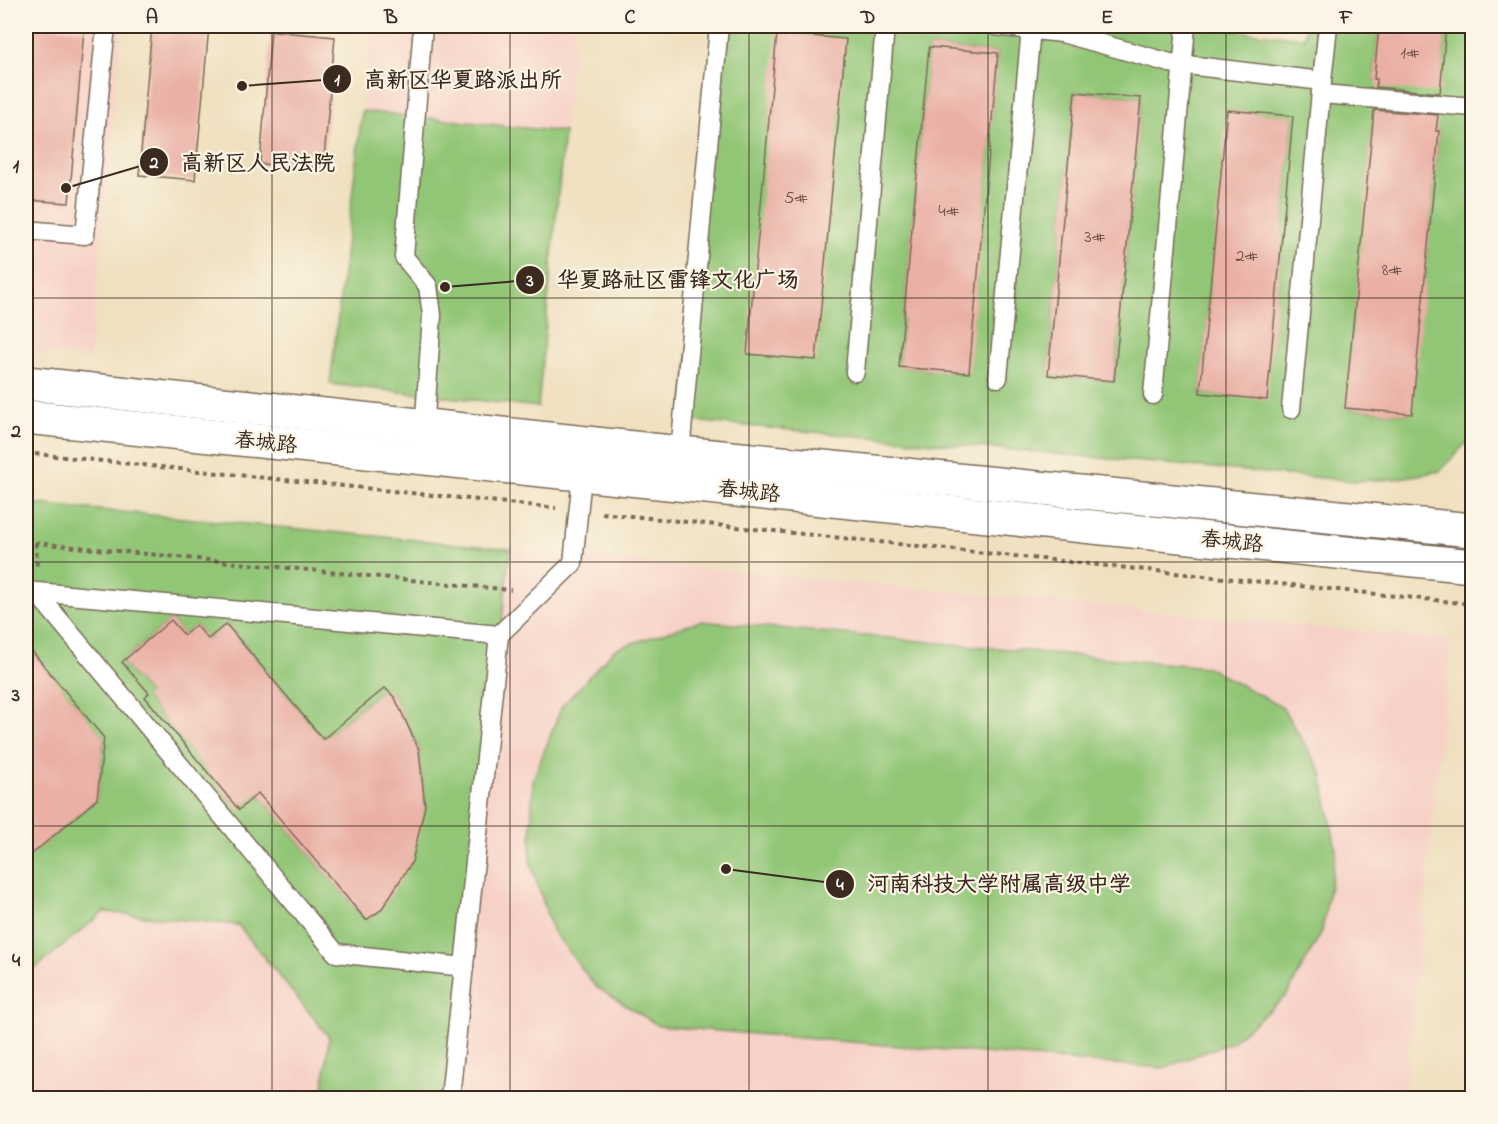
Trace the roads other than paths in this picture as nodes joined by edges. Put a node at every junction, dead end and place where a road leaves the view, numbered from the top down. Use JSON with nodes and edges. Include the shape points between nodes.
{"nodes":[{"id":1,"x":106,"y":26,"type":"edge"},
{"id":2,"x":423,"y":26,"type":"edge"},
{"id":3,"x":719,"y":26,"type":"edge"},
{"id":4,"x":885,"y":26,"type":"edge"},
{"id":5,"x":995,"y":26,"type":"edge"},
{"id":6,"x":1186,"y":26,"type":"edge"},
{"id":7,"x":1328,"y":26,"type":"edge"},
{"id":8,"x":1031,"y":29,"type":"junction"},
{"id":9,"x":1182,"y":64,"type":"junction"},
{"id":10,"x":1322,"y":87,"type":"junction"},
{"id":11,"x":1473,"y":107,"type":"edge"},
{"id":12,"x":26,"y":230,"type":"edge"},
{"id":13,"x":855,"y":372,"type":"dead end"},
{"id":14,"x":998,"y":378,"type":"dead end"},
{"id":15,"x":26,"y":383,"type":"edge"},
{"id":16,"x":1153,"y":395,"type":"dead end"},
{"id":17,"x":1291,"y":409,"type":"dead end"},
{"id":18,"x":26,"y":417,"type":"edge"},
{"id":19,"x":425,"y":425,"type":"junction"},
{"id":20,"x":680,"y":453,"type":"junction"},
{"id":21,"x":420,"y":458,"type":"junction"},
{"id":22,"x":584,"y":458,"type":"junction"},
{"id":23,"x":1473,"y":530,"type":"edge"},
{"id":24,"x":1473,"y":566,"type":"edge"},
{"id":25,"x":31,"y":592,"type":"edge"},
{"id":26,"x":499,"y":635,"type":"junction"},
{"id":27,"x":464,"y":967,"type":"junction"},
{"id":28,"x":450,"y":1098,"type":"edge"}],
"edges":[{"from":1,"to":12,"type":"lane","via":[[85,236]]},
{"from":2,"to":19,"type":"lane","via":[[404,257],[428,286],[432,315]]},
{"from":3,"to":20,"type":"lane"},
{"from":4,"to":13,"type":"lane"},
{"from":5,"to":8,"type":"lane"},
{"from":6,"to":9,"type":"lane"},
{"from":7,"to":10,"type":"lane"},
{"from":8,"to":9,"type":"lane","via":[[1062,33]]},
{"from":8,"to":14,"type":"lane"},
{"from":9,"to":10,"type":"lane"},
{"from":9,"to":16,"type":"lane"},
{"from":10,"to":11,"type":"lane"},
{"from":10,"to":17,"type":"lane"},
{"from":15,"to":19,"type":"street","name":"春城路"},
{"from":18,"to":21,"type":"street","name":"春城路"},
{"from":19,"to":21,"type":"lane"},
{"from":19,"to":22,"type":"street","name":"春城路"},
{"from":20,"to":22,"type":"street","name":"春城路"},
{"from":20,"to":23,"type":"street","name":"春城路"},
{"from":21,"to":22,"type":"street","name":"春城路"},
{"from":22,"to":24,"type":"street","name":"春城路"},
{"from":22,"to":26,"type":"lane","via":[[573,563]]},
{"from":25,"to":26,"type":"lane"},
{"from":25,"to":27,"type":"lane","via":[[336,953]]},
{"from":26,"to":27,"type":"lane"},
{"from":27,"to":28,"type":"lane"}]}
